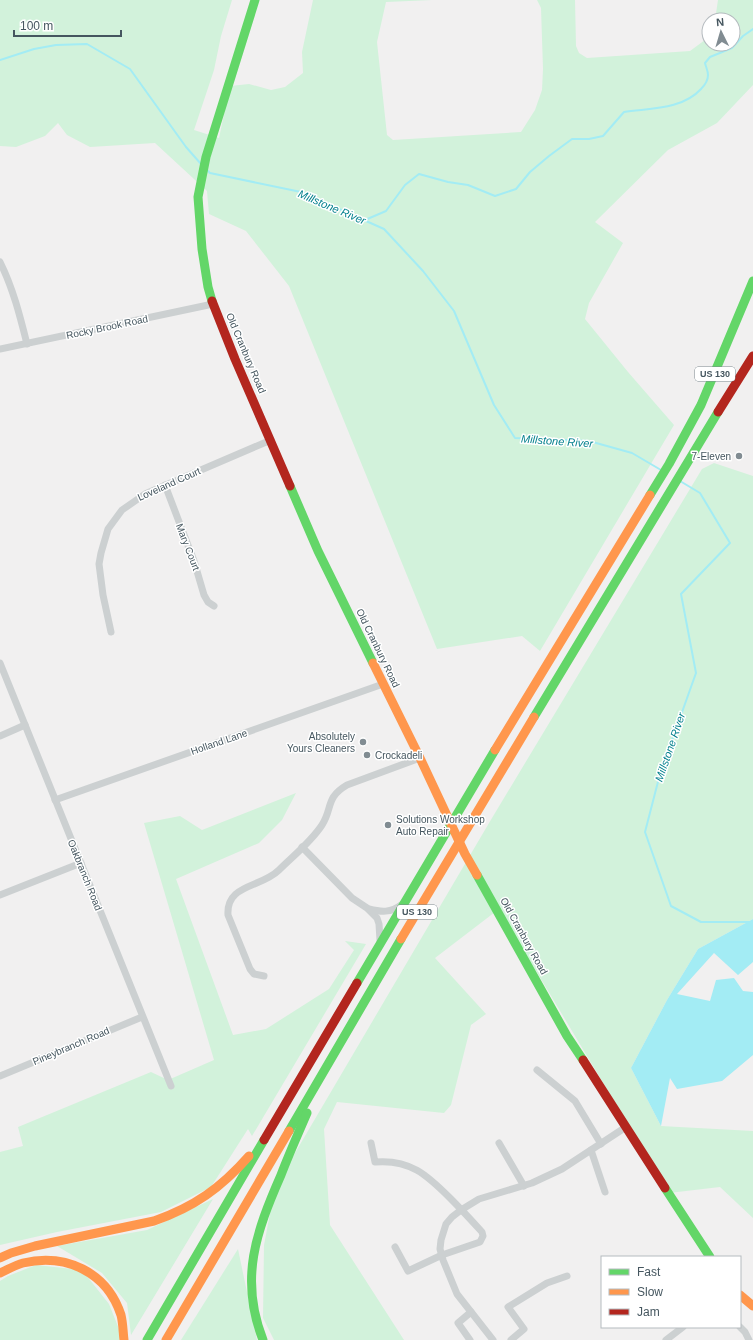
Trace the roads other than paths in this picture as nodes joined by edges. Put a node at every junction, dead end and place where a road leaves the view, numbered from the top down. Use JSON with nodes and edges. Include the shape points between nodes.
{"nodes":[{"id":1,"x":255,"y":0,"type":"edge"},
{"id":2,"x":0,"y":262,"type":"edge"},
{"id":3,"x":753,"y":280,"type":"edge"},
{"id":4,"x":213,"y":304,"type":"junction"},
{"id":5,"x":27,"y":344,"type":"junction"},
{"id":6,"x":0,"y":349,"type":"edge"},
{"id":7,"x":753,"y":356,"type":"edge"},
{"id":8,"x":271,"y":440,"type":"junction"},
{"id":9,"x":164,"y":485,"type":"junction"},
{"id":10,"x":214,"y":606,"type":"dead end"},
{"id":11,"x":111,"y":632,"type":"dead end"},
{"id":12,"x":0,"y":663,"type":"edge"},
{"id":13,"x":383,"y":684,"type":"junction"},
{"id":14,"x":25,"y":725,"type":"junction"},
{"id":15,"x":0,"y":736,"type":"edge"},
{"id":16,"x":420,"y":758,"type":"junction"},
{"id":17,"x":55,"y":800,"type":"junction"},
{"id":18,"x":451,"y":823,"type":"junction"},
{"id":19,"x":459,"y":841,"type":"junction"},
{"id":20,"x":302,"y":847,"type":"junction"},
{"id":21,"x":80,"y":863,"type":"junction"},
{"id":22,"x":0,"y":895,"type":"edge"},
{"id":23,"x":406,"y":901,"type":"junction"},
{"id":24,"x":367,"y":908,"type":"junction"},
{"id":25,"x":381,"y":943,"type":"junction"},
{"id":26,"x":264,"y":976,"type":"dead end"},
{"id":27,"x":142,"y":1017,"type":"junction"},
{"id":28,"x":326,"y":1068,"type":"junction"},
{"id":29,"x":537,"y":1070,"type":"dead end"},
{"id":30,"x":0,"y":1076,"type":"edge"},
{"id":31,"x":171,"y":1086,"type":"dead end"},
{"id":32,"x":626,"y":1127,"type":"junction"},
{"id":33,"x":272,"y":1129,"type":"junction"},
{"id":34,"x":370,"y":1142,"type":"dead end"},
{"id":35,"x":499,"y":1143,"type":"dead end"},
{"id":36,"x":601,"y":1144,"type":"junction"},
{"id":37,"x":591,"y":1150,"type":"junction"},
{"id":38,"x":524,"y":1186,"type":"junction"},
{"id":39,"x":605,"y":1192,"type":"dead end"},
{"id":40,"x":461,"y":1210,"type":"junction"},
{"id":41,"x":395,"y":1247,"type":"dead end"},
{"id":42,"x":442,"y":1255,"type":"junction"},
{"id":43,"x":709,"y":1256,"type":"edge"},
{"id":44,"x":0,"y":1258,"type":"edge"},
{"id":45,"x":0,"y":1273,"type":"edge"},
{"id":46,"x":567,"y":1276,"type":"dead end"},
{"id":47,"x":741,"y":1296,"type":"edge"},
{"id":48,"x":753,"y":1306,"type":"edge"},
{"id":49,"x":471,"y":1312,"type":"junction"},
{"id":50,"x":682,"y":1328,"type":"edge"},
{"id":51,"x":741,"y":1328,"type":"edge"},
{"id":52,"x":124,"y":1340,"type":"edge"},
{"id":53,"x":147,"y":1340,"type":"edge"},
{"id":54,"x":166,"y":1340,"type":"edge"},
{"id":55,"x":263,"y":1340,"type":"edge"},
{"id":56,"x":470,"y":1340,"type":"edge"},
{"id":57,"x":493,"y":1340,"type":"edge"},
{"id":58,"x":511,"y":1340,"type":"edge"},
{"id":59,"x":666,"y":1340,"type":"edge"},
{"id":60,"x":749,"y":1340,"type":"edge"}],
"edges":[{"from":1,"to":4,"type":"main road","name":"Old Cranbury Road","via":[[206,157],[198,197],[202,250]]},
{"from":2,"to":5,"type":"street","via":[[12,290]]},
{"from":3,"to":18,"type":"main road","number":"US 130","via":[[702,405],[670,464]]},
{"from":4,"to":5,"type":"street","name":"Rocky Brook Road"},
{"from":4,"to":8,"type":"main road","name":"Old Cranbury Road"},
{"from":5,"to":6,"type":"street","name":"Rocky Brook Road"},
{"from":7,"to":19,"type":"main road","number":"US 130"},
{"from":8,"to":9,"type":"street","name":"Loveland Court"},
{"from":8,"to":13,"type":"main road","name":"Old Cranbury Road","via":[[318,551]]},
{"from":9,"to":10,"type":"street","name":"Mary Court","via":[[194,561],[204,595]]},
{"from":9,"to":11,"type":"street","name":"Loveland Court","via":[[134,500],[122,510],[108,529],[99,564],[102,594]]},
{"from":12,"to":14,"type":"street","name":"Oakbranch Road"},
{"from":13,"to":16,"type":"main road","name":"Old Cranbury Road"},
{"from":13,"to":17,"type":"street","name":"Holland Lane"},
{"from":14,"to":15,"type":"street"},
{"from":14,"to":17,"type":"street","name":"Oakbranch Road"},
{"from":16,"to":18,"type":"main road","name":"Old Cranbury Road"},
{"from":16,"to":20,"type":"street","via":[[339,789],[330,802],[323,824]]},
{"from":17,"to":21,"type":"street","name":"Oakbranch Road"},
{"from":18,"to":19,"type":"main road","name":"Old Cranbury Road"},
{"from":18,"to":23,"type":"main road","number":"US 130"},
{"from":19,"to":28,"type":"main road","number":"US 130"},
{"from":19,"to":32,"type":"main road","name":"Old Cranbury Road","via":[[567,1036]]},
{"from":20,"to":24,"type":"street","via":[[352,898]]},
{"from":20,"to":26,"type":"street","via":[[272,876],[236,892],[229,902],[228,914],[250,969],[254,974]]},
{"from":21,"to":22,"type":"street"},
{"from":21,"to":27,"type":"street","name":"Oakbranch Road"},
{"from":23,"to":24,"type":"street","via":[[397,908],[386,911],[379,912]]},
{"from":23,"to":25,"type":"main road","number":"US 130"},
{"from":24,"to":25,"type":"street","via":[[377,918]]},
{"from":25,"to":33,"type":"main road","number":"US 130"},
{"from":27,"to":30,"type":"street","name":"Pineybranch Road"},
{"from":27,"to":31,"type":"street","name":"Oakbranch Road"},
{"from":28,"to":54,"type":"main road","number":"US 130"},
{"from":28,"to":55,"type":"main road","via":[[265,1213],[256,1241],[252,1292],[257,1323]]},
{"from":29,"to":36,"type":"street","via":[[575,1101]]},
{"from":32,"to":36,"type":"street"},
{"from":32,"to":43,"type":"main road","name":"Old Cranbury Road"},
{"from":33,"to":44,"type":"main road","via":[[224,1184],[186,1209],[154,1221],[35,1246]]},
{"from":33,"to":53,"type":"main road","number":"US 130"},
{"from":34,"to":40,"type":"street","via":[[375,1162],[400,1163],[421,1172]]},
{"from":35,"to":38,"type":"street"},
{"from":36,"to":37,"type":"street"},
{"from":37,"to":38,"type":"street","via":[[548,1177]]},
{"from":37,"to":39,"type":"street"},
{"from":38,"to":40,"type":"street","via":[[479,1199]]},
{"from":40,"to":42,"type":"street","via":[[452,1217],[442,1232]]},
{"from":40,"to":42,"type":"street","via":[[482,1232],[482,1240]]},
{"from":41,"to":42,"type":"street","via":[[408,1272]]},
{"from":42,"to":49,"type":"street","via":[[457,1294]]},
{"from":45,"to":52,"type":"main road","via":[[15,1266],[40,1260],[62,1261],[84,1269],[101,1282],[115,1300],[123,1322]]},
{"from":46,"to":58,"type":"street","via":[[547,1283],[508,1307],[524,1328]]},
{"from":47,"to":48,"type":"main road"},
{"from":49,"to":56,"type":"street","via":[[458,1323]]},
{"from":49,"to":57,"type":"street"},
{"from":50,"to":59,"type":"street"},
{"from":51,"to":60,"type":"street"}]}
